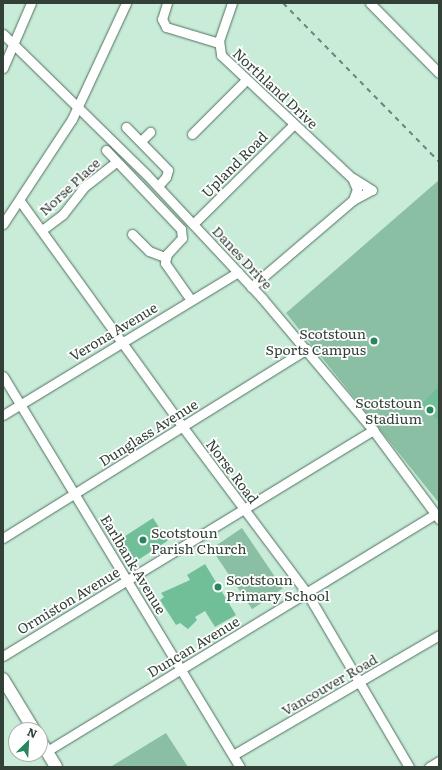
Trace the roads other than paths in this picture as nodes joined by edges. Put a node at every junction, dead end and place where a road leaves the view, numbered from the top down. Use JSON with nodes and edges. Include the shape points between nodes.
{"nodes":[{"id":1,"x":31,"y":3,"type":"edge"},
{"id":2,"x":126,"y":3,"type":"edge"},
{"id":3,"x":167,"y":3,"type":"edge"},
{"id":4,"x":370,"y":3,"type":"edge"},
{"id":5,"x":229,"y":4,"type":"edge"},
{"id":6,"x":3,"y":34,"type":"edge"},
{"id":7,"x":219,"y":43,"type":"junction"},
{"id":8,"x":14,"y":46,"type":"junction"},
{"id":9,"x":3,"y":68,"type":"edge"},
{"id":10,"x":439,"y":73,"type":"edge"},
{"id":11,"x":246,"y":80,"type":"junction"},
{"id":12,"x":78,"y":107,"type":"junction"},
{"id":13,"x":294,"y":124,"type":"junction"},
{"id":14,"x":126,"y":127,"type":"dead end"},
{"id":15,"x":150,"y":132,"type":"dead end"},
{"id":16,"x":192,"y":134,"type":"dead end"},
{"id":17,"x":141,"y":141,"type":"junction"},
{"id":18,"x":106,"y":150,"type":"dead end"},
{"id":19,"x":115,"y":163,"type":"junction"},
{"id":20,"x":352,"y":178,"type":"junction"},
{"id":21,"x":158,"y":186,"type":"junction"},
{"id":22,"x":353,"y":200,"type":"junction"},
{"id":23,"x":20,"y":201,"type":"junction"},
{"id":24,"x":3,"y":224,"type":"edge"},
{"id":25,"x":193,"y":224,"type":"junction"},
{"id":26,"x":42,"y":230,"type":"junction"},
{"id":27,"x":132,"y":234,"type":"dead end"},
{"id":28,"x":165,"y":257,"type":"junction"},
{"id":29,"x":238,"y":272,"type":"junction"},
{"id":30,"x":251,"y":286,"type":"junction"},
{"id":31,"x":191,"y":300,"type":"junction"},
{"id":32,"x":124,"y":341,"type":"junction"},
{"id":33,"x":307,"y":349,"type":"junction"},
{"id":34,"x":3,"y":376,"type":"edge"},
{"id":35,"x":20,"y":404,"type":"junction"},
{"id":36,"x":3,"y":415,"type":"edge"},
{"id":37,"x":182,"y":426,"type":"junction"},
{"id":38,"x":373,"y":430,"type":"junction"},
{"id":39,"x":75,"y":494,"type":"junction"},
{"id":40,"x":244,"y":510,"type":"junction"},
{"id":41,"x":437,"y":517,"type":"edge"},
{"id":42,"x":3,"y":538,"type":"edge"},
{"id":43,"x":128,"y":582,"type":"junction"},
{"id":44,"x":307,"y":593,"type":"junction"},
{"id":45,"x":439,"y":635,"type":"edge"},
{"id":46,"x":3,"y":656,"type":"edge"},
{"id":47,"x":181,"y":670,"type":"junction"},
{"id":48,"x":4,"y":682,"type":"edge"},
{"id":49,"x":360,"y":683,"type":"junction"},
{"id":50,"x":29,"y":722,"type":"edge"},
{"id":51,"x":48,"y":750,"type":"edge"},
{"id":52,"x":48,"y":752,"type":"edge"},
{"id":53,"x":233,"y":755,"type":"junction"},
{"id":54,"x":439,"y":761,"type":"edge"},
{"id":55,"x":58,"y":767,"type":"edge"},
{"id":56,"x":240,"y":767,"type":"edge"},
{"id":57,"x":409,"y":767,"type":"edge"},
{"id":58,"x":429,"y":767,"type":"edge"}],
"edges":[{"from":1,"to":8,"type":"street"},
{"from":2,"to":12,"type":"street"},
{"from":3,"to":7,"type":"street","via":[[162,19],[166,27]]},
{"from":4,"to":10,"type":"street"},
{"from":5,"to":7,"type":"street","name":"Northland Drive"},
{"from":6,"to":8,"type":"street","name":"Danes Drive"},
{"from":7,"to":11,"type":"street","name":"Northland Drive","via":[[223,58]]},
{"from":8,"to":9,"type":"street"},
{"from":8,"to":12,"type":"street","name":"Danes Drive"},
{"from":11,"to":13,"type":"street","name":"Northland Drive"},
{"from":11,"to":16,"type":"street"},
{"from":12,"to":21,"type":"street","name":"Danes Drive"},
{"from":12,"to":23,"type":"street"},
{"from":13,"to":20,"type":"street","name":"Northland Drive"},
{"from":13,"to":25,"type":"street","name":"Upland Road"},
{"from":14,"to":17,"type":"street"},
{"from":15,"to":17,"type":"street"},
{"from":17,"to":21,"type":"street","via":[[168,170],[166,177]]},
{"from":18,"to":19,"type":"street"},
{"from":19,"to":26,"type":"street","name":"Norse Place","via":[[84,187],[63,214]]},
{"from":19,"to":28,"type":"street","via":[[181,229],[182,238]]},
{"from":20,"to":22,"type":"street","via":[[357,189]]},
{"from":20,"to":22,"type":"street","name":"Northland Drive","via":[[372,190]]},
{"from":21,"to":25,"type":"street","name":"Danes Drive"},
{"from":22,"to":30,"type":"street","name":"Northland Drive"},
{"from":23,"to":24,"type":"street"},
{"from":23,"to":26,"type":"street","name":"Norse Road"},
{"from":25,"to":29,"type":"street","name":"Danes Drive"},
{"from":26,"to":32,"type":"street","name":"Norse Road"},
{"from":27,"to":28,"type":"street","via":[[149,251]]},
{"from":28,"to":31,"type":"street","via":[[167,269]]},
{"from":29,"to":30,"type":"street","name":"Danes Drive"},
{"from":29,"to":31,"type":"street","name":"Verona Avenue"},
{"from":30,"to":33,"type":"street","name":"Danes Drive"},
{"from":31,"to":32,"type":"street","name":"Verona Avenue"},
{"from":32,"to":35,"type":"street","name":"Verona Avenue"},
{"from":32,"to":37,"type":"street","name":"Norse Road"},
{"from":33,"to":37,"type":"street","name":"Dunglass Avenue"},
{"from":33,"to":38,"type":"street","name":"Danes Drive"},
{"from":34,"to":35,"type":"street","name":"Earlbank Avenue"},
{"from":35,"to":36,"type":"street","name":"Verona Avenue"},
{"from":35,"to":39,"type":"street","name":"Earlbank Avenue"},
{"from":37,"to":39,"type":"street","name":"Dunglass Avenue"},
{"from":37,"to":40,"type":"street","name":"Norse Road"},
{"from":38,"to":40,"type":"street","name":"Ormiston Avenue"},
{"from":38,"to":41,"type":"street","name":"Danes Drive"},
{"from":39,"to":42,"type":"street","name":"Dunglass Avenue"},
{"from":39,"to":43,"type":"street","name":"Earlbank Avenue"},
{"from":40,"to":43,"type":"street","name":"Ormiston Avenue"},
{"from":40,"to":44,"type":"street","name":"Norse Road"},
{"from":41,"to":44,"type":"street","name":"Duncan Avenue"},
{"from":43,"to":46,"type":"street","name":"Ormiston Avenue"},
{"from":43,"to":47,"type":"street","name":"Earlbank Avenue"},
{"from":44,"to":47,"type":"street","name":"Duncan Avenue"},
{"from":44,"to":49,"type":"street","name":"Norse Road"},
{"from":45,"to":49,"type":"street","name":"Vancouver Road"},
{"from":47,"to":51,"type":"street","name":"Duncan Avenue"},
{"from":47,"to":53,"type":"street","name":"Earlbank Avenue"},
{"from":48,"to":50,"type":"main road"},
{"from":49,"to":53,"type":"street","name":"Vancouver Road"},
{"from":49,"to":57,"type":"street","name":"Norse Road"},
{"from":52,"to":55,"type":"main road"},
{"from":53,"to":56,"type":"street","name":"Earlbank Avenue"},
{"from":54,"to":58,"type":"street"}]}
